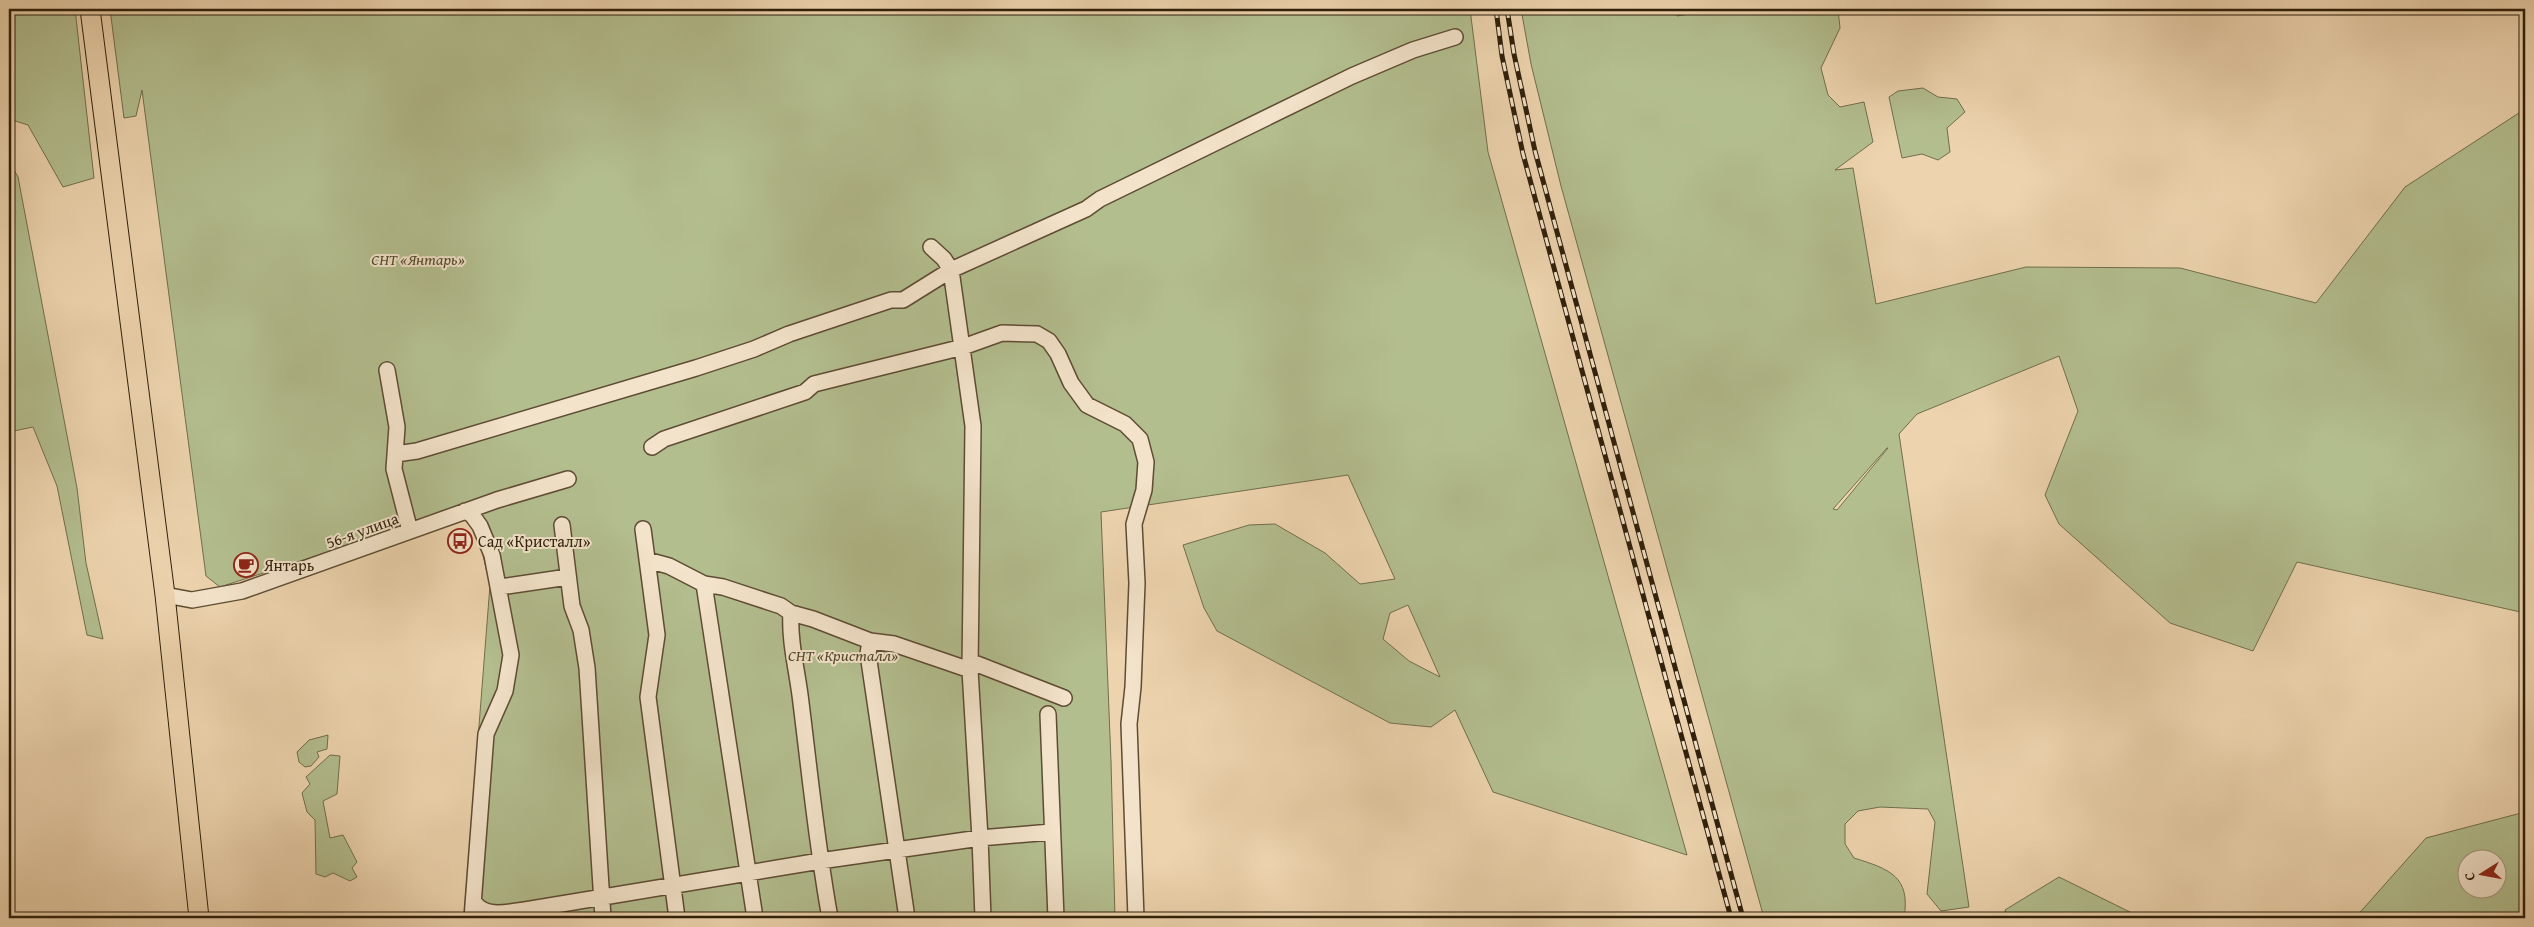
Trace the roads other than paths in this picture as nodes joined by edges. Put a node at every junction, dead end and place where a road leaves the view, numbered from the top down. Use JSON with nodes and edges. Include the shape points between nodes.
{"nodes":[{"id":1,"x":90,"y":9,"type":"edge"},
{"id":2,"x":1455,"y":37,"type":"dead end"},
{"id":3,"x":931,"y":247,"type":"dead end"},
{"id":4,"x":950,"y":270,"type":"junction"},
{"id":5,"x":963,"y":347,"type":"junction"},
{"id":6,"x":386,"y":370,"type":"dead end"},
{"id":7,"x":652,"y":447,"type":"dead end"},
{"id":8,"x":396,"y":454,"type":"junction"},
{"id":9,"x":568,"y":479,"type":"dead end"},
{"id":10,"x":465,"y":512,"type":"junction"},
{"id":11,"x":562,"y":525,"type":"dead end"},
{"id":12,"x":643,"y":529,"type":"dead end"},
{"id":13,"x":410,"y":532,"type":"junction"},
{"id":14,"x":647,"y":560,"type":"junction"},
{"id":15,"x":568,"y":577,"type":"junction"},
{"id":16,"x":704,"y":584,"type":"junction"},
{"id":17,"x":500,"y":587,"type":"junction"},
{"id":18,"x":165,"y":594,"type":"junction"},
{"id":19,"x":790,"y":613,"type":"junction"},
{"id":20,"x":870,"y":641,"type":"junction"},
{"id":21,"x":970,"y":670,"type":"junction"},
{"id":22,"x":1064,"y":698,"type":"dead end"},
{"id":23,"x":1048,"y":714,"type":"dead end"},
{"id":24,"x":1051,"y":832,"type":"junction"},
{"id":25,"x":980,"y":838,"type":"junction"},
{"id":26,"x":897,"y":850,"type":"junction"},
{"id":27,"x":820,"y":861,"type":"junction"},
{"id":28,"x":749,"y":873,"type":"junction"},
{"id":29,"x":674,"y":884,"type":"junction"},
{"id":30,"x":602,"y":896,"type":"junction"},
{"id":31,"x":474,"y":902,"type":"junction"},
{"id":32,"x":531,"y":913,"type":"edge"},
{"id":33,"x":199,"y":918,"type":"edge"},
{"id":34,"x":472,"y":918,"type":"edge"},
{"id":35,"x":603,"y":918,"type":"edge"},
{"id":36,"x":677,"y":918,"type":"edge"},
{"id":37,"x":755,"y":918,"type":"edge"},
{"id":38,"x":830,"y":918,"type":"edge"},
{"id":39,"x":907,"y":918,"type":"edge"},
{"id":40,"x":983,"y":918,"type":"edge"},
{"id":41,"x":1056,"y":918,"type":"edge"},
{"id":42,"x":1136,"y":918,"type":"edge"}],
"edges":[{"from":1,"to":18,"type":"main road"},
{"from":2,"to":4,"type":"street","via":[[1413,50],[1352,76],[1100,199],[1086,209]]},
{"from":3,"to":4,"type":"street"},
{"from":4,"to":5,"type":"street"},
{"from":4,"to":8,"type":"street","via":[[903,300],[891,300],[677,374],[417,451]]},
{"from":5,"to":7,"type":"street","via":[[814,384],[805,392],[664,439]]},
{"from":5,"to":21,"type":"street","via":[[973,426]]},
{"from":5,"to":42,"type":"street","via":[[1002,333],[1036,334],[1049,341],[1071,383],[1087,405],[1125,424],[1140,439],[1146,462],[1144,490],[1134,524],[1137,592],[1134,687],[1129,724]]},
{"from":6,"to":8,"type":"street","via":[[396,428]]},
{"from":8,"to":13,"type":"street","via":[[394,469]]},
{"from":9,"to":10,"type":"street","name":"56-я улица"},
{"from":10,"to":13,"type":"street","name":"56-я улица"},
{"from":10,"to":17,"type":"street","via":[[472,515],[480,526]]},
{"from":11,"to":15,"type":"street"},
{"from":12,"to":14,"type":"street"},
{"from":13,"to":18,"type":"street","name":"56-я улица","via":[[242,591],[192,600]]},
{"from":14,"to":16,"type":"street","via":[[669,566]]},
{"from":14,"to":29,"type":"street","via":[[657,635],[648,696]]},
{"from":15,"to":17,"type":"street"},
{"from":15,"to":30,"type":"street","via":[[586,668]]},
{"from":16,"to":19,"type":"street","via":[[724,587],[781,606]]},
{"from":16,"to":28,"type":"street"},
{"from":17,"to":31,"type":"street","via":[[511,655],[506,691],[486,734]]},
{"from":18,"to":33,"type":"main road"},
{"from":19,"to":20,"type":"street"},
{"from":19,"to":27,"type":"street"},
{"from":20,"to":21,"type":"street","via":[[894,644]]},
{"from":20,"to":26,"type":"street","via":[[868,654]]},
{"from":21,"to":22,"type":"street","via":[[977,664]]},
{"from":21,"to":25,"type":"street"},
{"from":23,"to":24,"type":"street"},
{"from":24,"to":25,"type":"street"},
{"from":24,"to":41,"type":"street"},
{"from":25,"to":26,"type":"street"},
{"from":25,"to":40,"type":"street"},
{"from":26,"to":27,"type":"street"},
{"from":26,"to":39,"type":"street"},
{"from":27,"to":28,"type":"street"},
{"from":27,"to":38,"type":"street"},
{"from":28,"to":29,"type":"street"},
{"from":28,"to":37,"type":"street"},
{"from":29,"to":30,"type":"street"},
{"from":29,"to":36,"type":"street"},
{"from":30,"to":32,"type":"street"},
{"from":30,"to":35,"type":"street"},
{"from":31,"to":32,"type":"street","via":[[489,914]]},
{"from":31,"to":34,"type":"street"}]}
